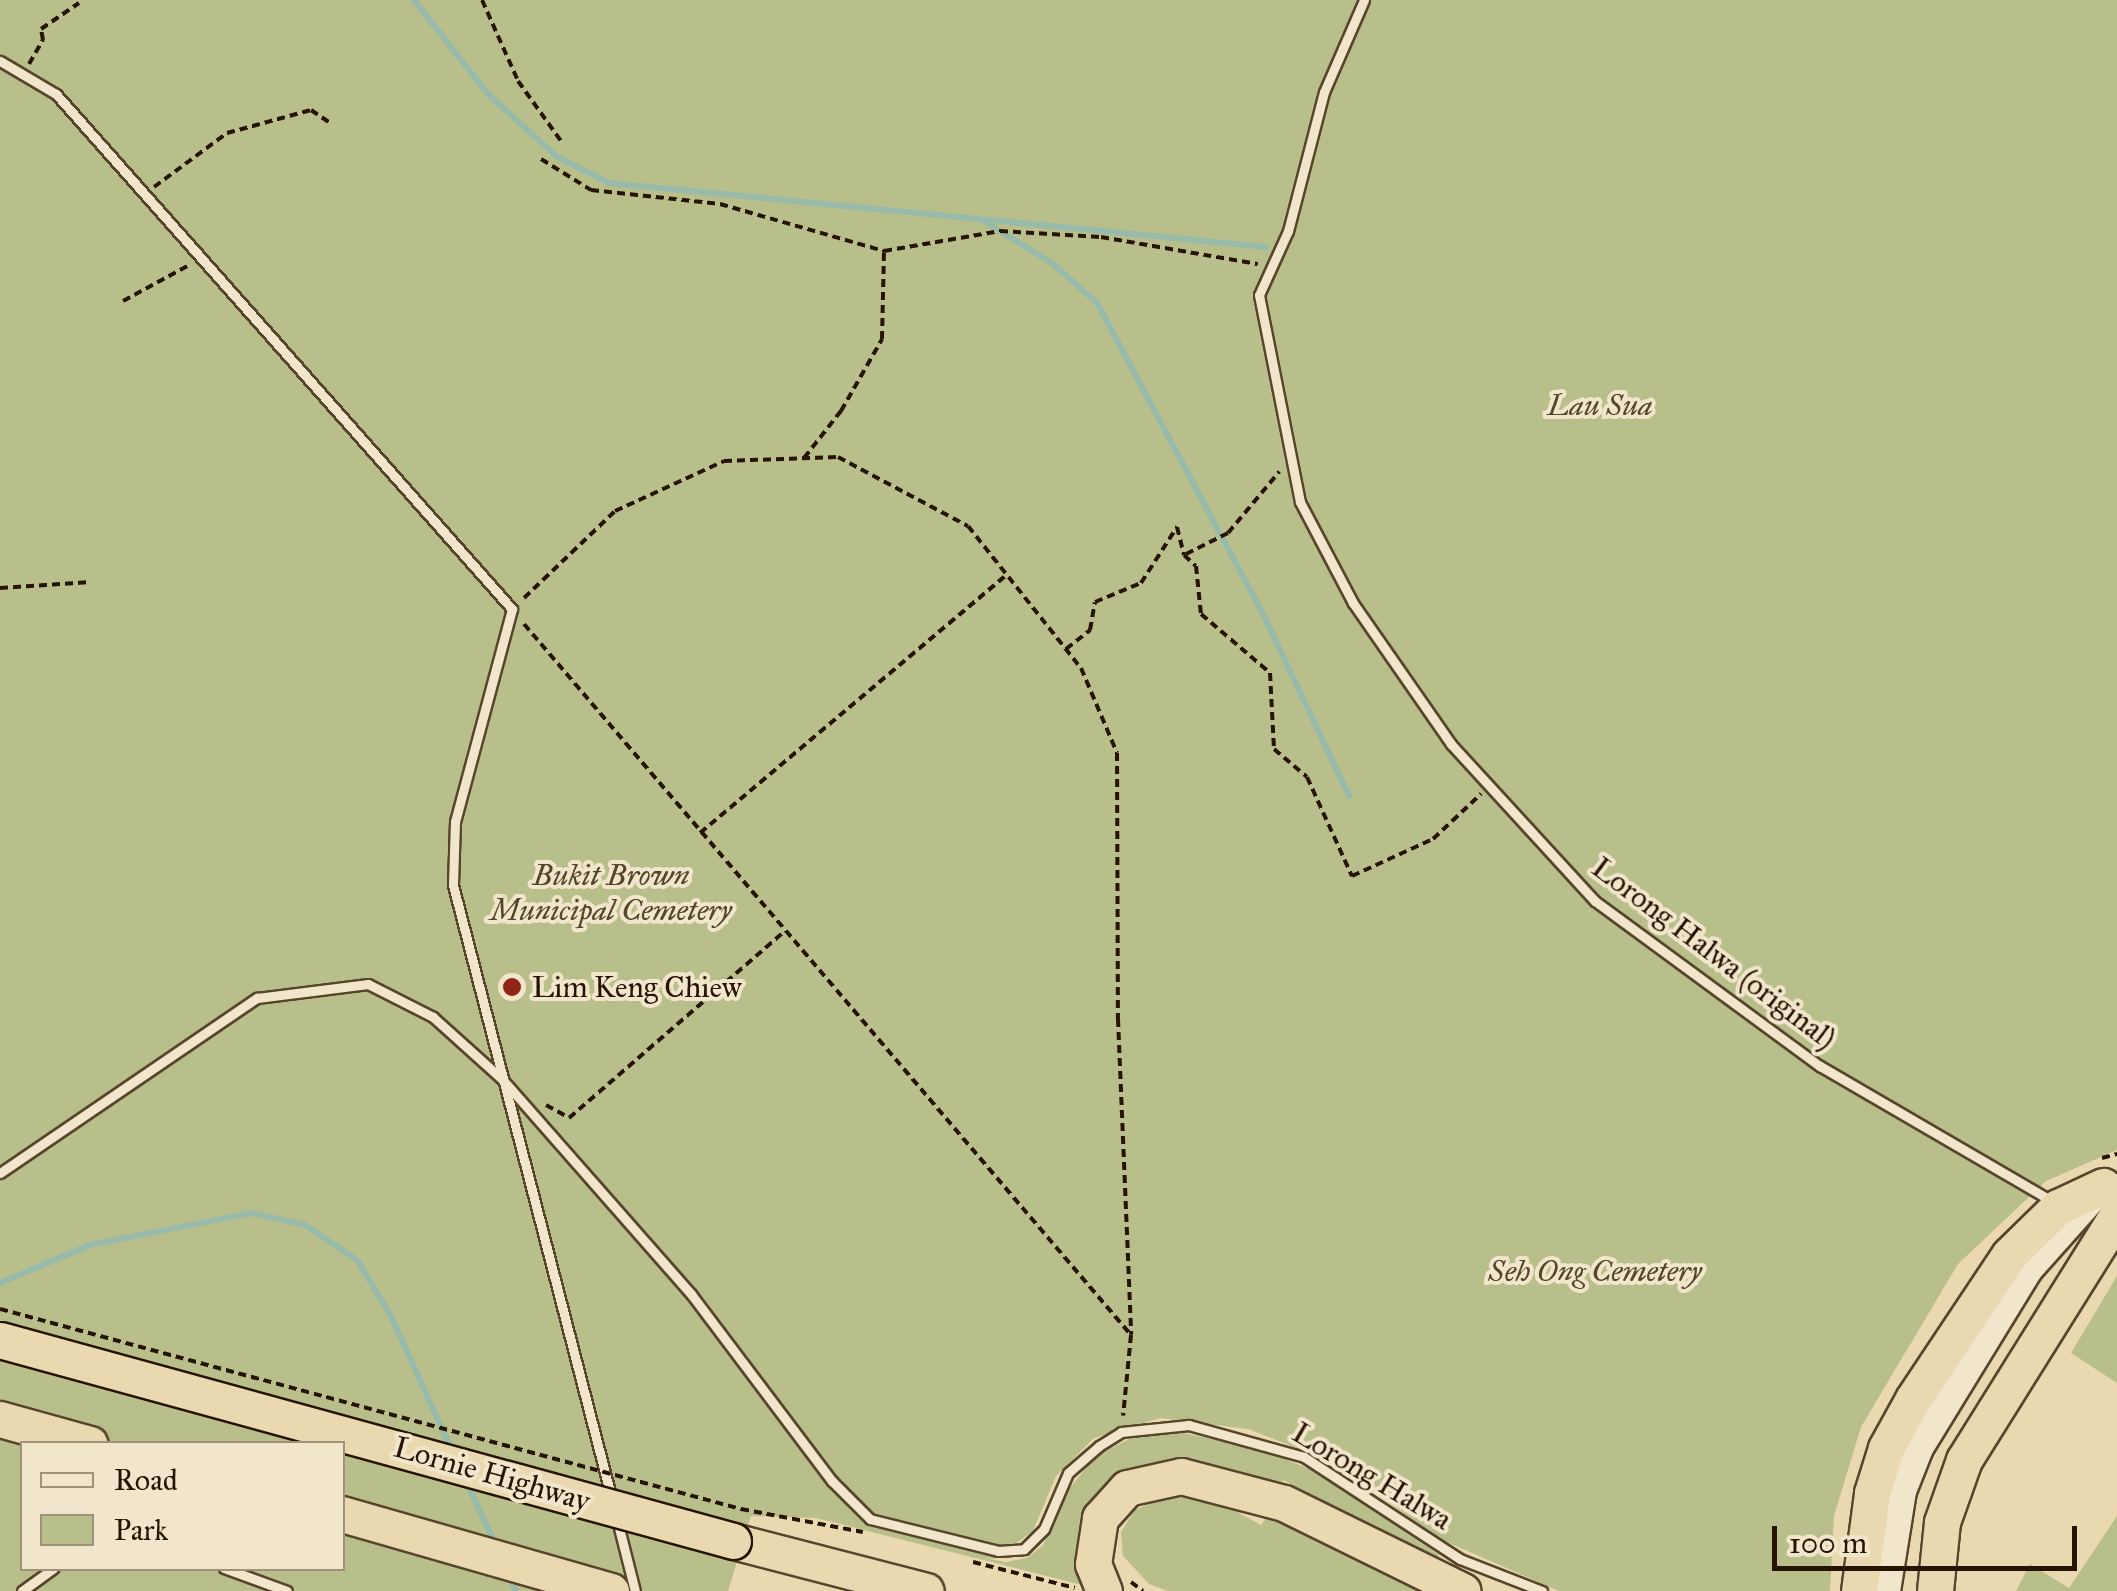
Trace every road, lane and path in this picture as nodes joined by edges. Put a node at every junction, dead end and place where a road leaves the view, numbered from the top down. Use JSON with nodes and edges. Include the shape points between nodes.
{"nodes":[{"id":1,"x":482,"y":0,"type":"edge"},
{"id":2,"x":1364,"y":0,"type":"edge"},
{"id":3,"x":79,"y":3,"type":"dead end"},
{"id":4,"x":0,"y":61,"type":"edge"},
{"id":5,"x":24,"y":72,"type":"junction"},
{"id":6,"x":332,"y":124,"type":"dead end"},
{"id":7,"x":562,"y":141,"type":"dead end"},
{"id":8,"x":542,"y":159,"type":"dead end"},
{"id":9,"x":146,"y":193,"type":"junction"},
{"id":10,"x":884,"y":251,"type":"junction"},
{"id":11,"x":204,"y":257,"type":"dead end"},
{"id":12,"x":1267,"y":266,"type":"junction"},
{"id":13,"x":123,"y":302,"type":"dead end"},
{"id":14,"x":804,"y":458,"type":"junction"},
{"id":15,"x":1288,"y":461,"type":"junction"},
{"id":16,"x":1184,"y":555,"type":"junction"},
{"id":17,"x":1006,"y":574,"type":"junction"},
{"id":18,"x":91,"y":582,"type":"dead end"},
{"id":19,"x":0,"y":588,"type":"edge"},
{"id":20,"x":512,"y":609,"type":"junction"},
{"id":21,"x":1066,"y":648,"type":"junction"},
{"id":22,"x":1488,"y":788,"type":"junction"},
{"id":23,"x":700,"y":833,"type":"junction"},
{"id":24,"x":784,"y":932,"type":"junction"},
{"id":25,"x":503,"y":1080,"type":"junction"},
{"id":26,"x":0,"y":1173,"type":"edge"},
{"id":27,"x":2112,"y":1200,"type":"edge"},
{"id":28,"x":2058,"y":1207,"type":"junction"},
{"id":29,"x":0,"y":1308,"type":"edge"},
{"id":30,"x":1131,"y":1335,"type":"junction"},
{"id":31,"x":0,"y":1340,"type":"edge"},
{"id":32,"x":0,"y":1420,"type":"edge"},
{"id":33,"x":1121,"y":1432,"type":"junction"},
{"id":34,"x":79,"y":1441,"type":"edge"},
{"id":35,"x":345,"y":1515,"type":"edge"},
{"id":36,"x":737,"y":1525,"type":"junction"},
{"id":37,"x":871,"y":1534,"type":"dead end"},
{"id":38,"x":962,"y":1559,"type":"dead end"},
{"id":39,"x":50,"y":1571,"type":"edge"},
{"id":40,"x":232,"y":1571,"type":"edge"},
{"id":41,"x":22,"y":1591,"type":"edge"},
{"id":42,"x":287,"y":1591,"type":"edge"},
{"id":43,"x":612,"y":1591,"type":"edge"},
{"id":44,"x":635,"y":1591,"type":"edge"},
{"id":45,"x":926,"y":1591,"type":"edge"},
{"id":46,"x":1084,"y":1591,"type":"edge"},
{"id":47,"x":1104,"y":1591,"type":"edge"},
{"id":48,"x":1463,"y":1591,"type":"edge"},
{"id":49,"x":1542,"y":1591,"type":"edge"},
{"id":50,"x":1859,"y":1591,"type":"edge"},
{"id":51,"x":1886,"y":1591,"type":"edge"},
{"id":52,"x":1901,"y":1591,"type":"edge"},
{"id":53,"x":1936,"y":1591,"type":"edge"}],
"edges":[{"from":1,"to":7,"type":"path","via":[[518,81]]},
{"from":2,"to":12,"type":"lane","name":"Lorong Halwa (original)","via":[[1324,92],[1288,231]]},
{"from":3,"to":5,"type":"path","via":[[41,30],[44,40]]},
{"from":4,"to":5,"type":"lane"},
{"from":5,"to":9,"type":"lane","via":[[56,94]]},
{"from":6,"to":9,"type":"path","via":[[312,110],[227,133]]},
{"from":8,"to":10,"type":"path","via":[[590,190],[720,204]]},
{"from":9,"to":20,"type":"lane"},
{"from":10,"to":12,"type":"path","via":[[1000,231],[1101,237]]},
{"from":10,"to":14,"type":"path","via":[[882,339],[841,411]]},
{"from":11,"to":13,"type":"path"},
{"from":12,"to":15,"type":"lane","name":"Lorong Halwa (original)","via":[[1259,295]]},
{"from":14,"to":17,"type":"path","via":[[838,457],[968,526]]},
{"from":14,"to":20,"type":"path","via":[[724,460],[615,510]]},
{"from":15,"to":16,"type":"path","via":[[1228,532]]},
{"from":15,"to":22,"type":"lane","name":"Lorong Halwa (original)","via":[[1300,502],[1352,603]]},
{"from":16,"to":21,"type":"path","via":[[1177,527],[1141,583],[1096,602],[1090,630]]},
{"from":16,"to":22,"type":"path","via":[[1196,566],[1201,614],[1270,674],[1274,748],[1307,778],[1352,876],[1433,839]]},
{"from":17,"to":21,"type":"path"},
{"from":17,"to":23,"type":"path"},
{"from":18,"to":19,"type":"path"},
{"from":20,"to":23,"type":"path"},
{"from":20,"to":25,"type":"lane","via":[[455,821],[453,885]]},
{"from":21,"to":30,"type":"path","via":[[1117,753]]},
{"from":22,"to":28,"type":"lane","name":"Lorong Halwa (original)","via":[[1594,901],[1674,960],[1820,1066],[1929,1135],[2043,1191]]},
{"from":23,"to":24,"type":"path"},
{"from":24,"to":25,"type":"path","via":[[570,1118]]},
{"from":24,"to":30,"type":"path"},
{"from":25,"to":26,"type":"lane","via":[[433,1017],[368,984],[257,998]]},
{"from":25,"to":33,"type":"lane","via":[[690,1294],[832,1480],[870,1519],[1011,1552],[1044,1529],[1068,1473]]},
{"from":25,"to":44,"type":"lane"},
{"from":27,"to":28,"type":"highway"},
{"from":27,"to":51,"type":"street","via":[[2028,1270],[1919,1448],[1894,1530]]},
{"from":27,"to":52,"type":"street","via":[[2067,1240],[2033,1284],[1939,1438],[1918,1479]]},
{"from":27,"to":53,"type":"highway","via":[[1964,1460],[1942,1522]]},
{"from":28,"to":50,"type":"highway","via":[[2009,1254],[1973,1302],[1886,1448],[1864,1529]]},
{"from":29,"to":36,"type":"path","bridge":true},
{"from":30,"to":33,"type":"path"},
{"from":31,"to":36,"type":"highway","name":"Lornie Highway","bridge":true},
{"from":32,"to":34,"type":"highway"},
{"from":33,"to":49,"type":"lane","name":"Lorong Halwa","via":[[1189,1425],[1269,1443],[1334,1474],[1460,1559]]},
{"from":35,"to":43,"type":"highway"},
{"from":36,"to":37,"type":"path"},
{"from":36,"to":45,"type":"highway","name":"Lornie Highway"},
{"from":38,"to":46,"type":"path"},
{"from":39,"to":41,"type":"lane"},
{"from":40,"to":42,"type":"lane"},
{"from":47,"to":48,"type":"highway","via":[[1093,1564],[1100,1518],[1127,1488],[1181,1476],[1284,1503]]}]}
